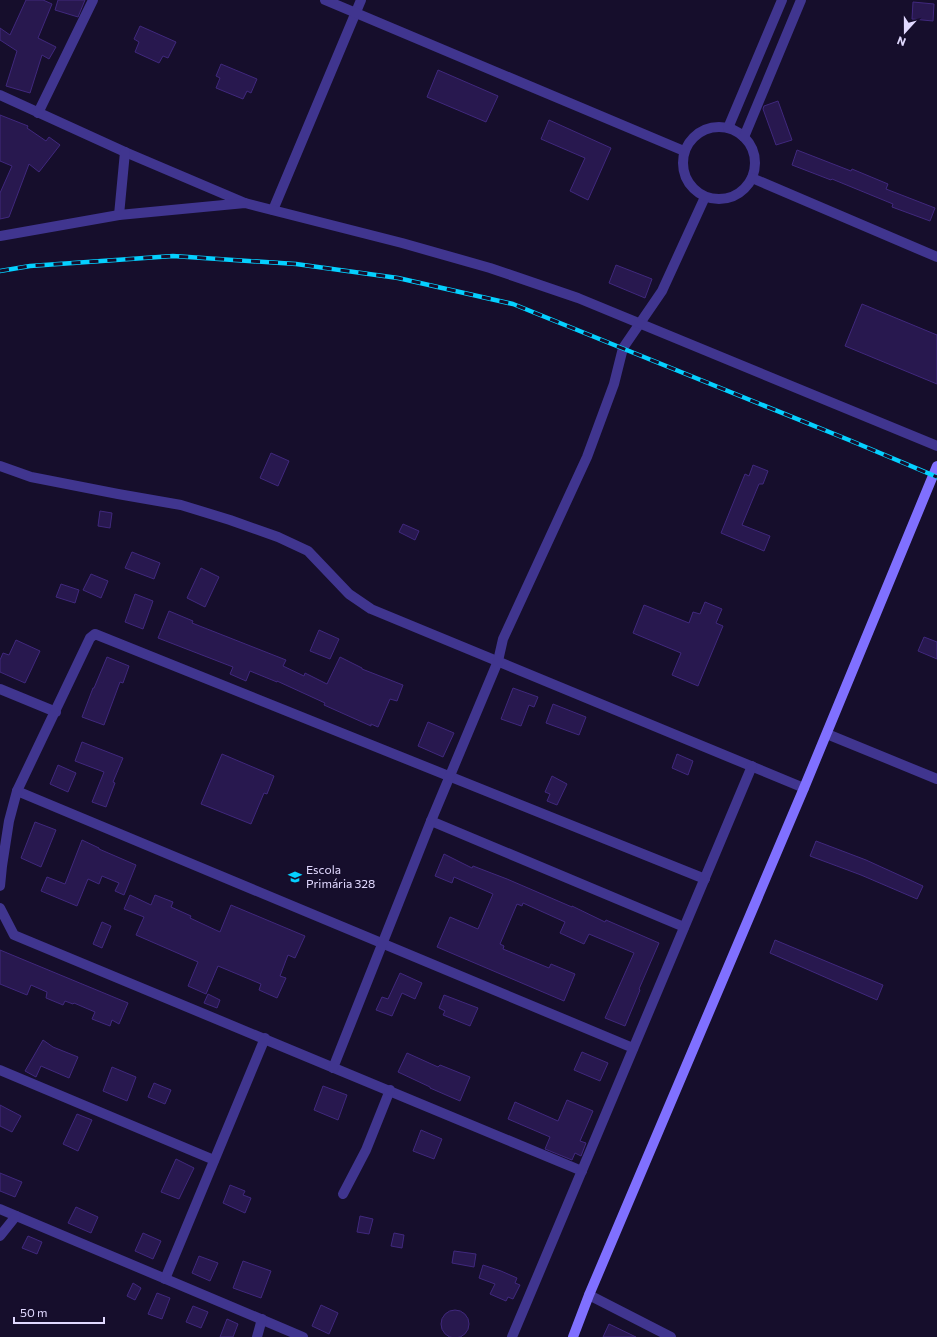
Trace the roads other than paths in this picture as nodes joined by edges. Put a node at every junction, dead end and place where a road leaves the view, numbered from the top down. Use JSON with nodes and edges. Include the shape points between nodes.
{"nodes":[{"id":1,"x":93,"y":0,"type":"edge"},
{"id":2,"x":326,"y":0,"type":"edge"},
{"id":3,"x":361,"y":0,"type":"edge"},
{"id":4,"x":782,"y":0,"type":"edge"},
{"id":5,"x":801,"y":0,"type":"edge"},
{"id":6,"x":356,"y":12,"type":"junction"},
{"id":7,"x":0,"y":95,"type":"edge"},
{"id":8,"x":38,"y":113,"type":"junction"},
{"id":9,"x":728,"y":128,"type":"junction"},
{"id":10,"x":744,"y":137,"type":"junction"},
{"id":11,"x":684,"y":151,"type":"junction"},
{"id":12,"x":125,"y":152,"type":"junction"},
{"id":13,"x":752,"y":178,"type":"junction"},
{"id":14,"x":705,"y":197,"type":"junction"},
{"id":15,"x":245,"y":203,"type":"junction"},
{"id":16,"x":273,"y":210,"type":"junction"},
{"id":17,"x":118,"y":215,"type":"junction"},
{"id":18,"x":0,"y":236,"type":"edge"},
{"id":19,"x":937,"y":257,"type":"edge"},
{"id":20,"x":640,"y":325,"type":"junction"},
{"id":21,"x":937,"y":446,"type":"edge"},
{"id":22,"x":0,"y":466,"type":"edge"},
{"id":23,"x":937,"y":466,"type":"edge"},
{"id":24,"x":498,"y":661,"type":"junction"},
{"id":25,"x":0,"y":689,"type":"edge"},
{"id":26,"x":56,"y":712,"type":"junction"},
{"id":27,"x":826,"y":734,"type":"junction"},
{"id":28,"x":752,"y":766,"type":"junction"},
{"id":29,"x":450,"y":776,"type":"junction"},
{"id":30,"x":937,"y":779,"type":"edge"},
{"id":31,"x":804,"y":788,"type":"junction"},
{"id":32,"x":17,"y":792,"type":"junction"},
{"id":33,"x":5,"y":819,"type":"edge"},
{"id":34,"x":431,"y":821,"type":"junction"},
{"id":35,"x":705,"y":879,"type":"junction"},
{"id":36,"x":0,"y":886,"type":"edge"},
{"id":37,"x":0,"y":908,"type":"edge"},
{"id":38,"x":684,"y":927,"type":"junction"},
{"id":39,"x":383,"y":944,"type":"junction"},
{"id":40,"x":265,"y":1038,"type":"junction"},
{"id":41,"x":633,"y":1048,"type":"junction"},
{"id":42,"x":333,"y":1068,"type":"junction"},
{"id":43,"x":0,"y":1070,"type":"edge"},
{"id":44,"x":390,"y":1090,"type":"junction"},
{"id":45,"x":214,"y":1160,"type":"junction"},
{"id":46,"x":582,"y":1171,"type":"junction"},
{"id":47,"x":343,"y":1194,"type":"dead end"},
{"id":48,"x":0,"y":1209,"type":"edge"},
{"id":49,"x":16,"y":1216,"type":"junction"},
{"id":50,"x":0,"y":1236,"type":"edge"},
{"id":51,"x":165,"y":1279,"type":"junction"},
{"id":52,"x":589,"y":1295,"type":"junction"},
{"id":53,"x":262,"y":1319,"type":"junction"},
{"id":54,"x":257,"y":1337,"type":"edge"},
{"id":55,"x":303,"y":1337,"type":"edge"},
{"id":56,"x":512,"y":1337,"type":"edge"},
{"id":57,"x":573,"y":1337,"type":"edge"},
{"id":58,"x":671,"y":1337,"type":"edge"}],
"edges":[{"from":1,"to":8,"type":"street"},
{"from":2,"to":6,"type":"street"},
{"from":3,"to":6,"type":"street"},
{"from":4,"to":9,"type":"street"},
{"from":5,"to":10,"type":"street"},
{"from":6,"to":11,"type":"street"},
{"from":6,"to":16,"type":"street"},
{"from":7,"to":8,"type":"street"},
{"from":8,"to":12,"type":"street"},
{"from":9,"to":10,"type":"street"},
{"from":9,"to":11,"type":"street","via":[[715,127],[702,131],[691,139]]},
{"from":10,"to":13,"type":"street","via":[[752,149],[755,163]]},
{"from":11,"to":14,"type":"street","via":[[683,169],[690,186]]},
{"from":12,"to":15,"type":"street"},
{"from":12,"to":17,"type":"street"},
{"from":13,"to":14,"type":"street","via":[[741,193],[723,200]]},
{"from":13,"to":19,"type":"street"},
{"from":14,"to":20,"type":"street","via":[[662,291]]},
{"from":15,"to":16,"type":"street"},
{"from":15,"to":17,"type":"street"},
{"from":16,"to":20,"type":"street","via":[[402,242],[490,268],[578,298]]},
{"from":17,"to":18,"type":"street"},
{"from":20,"to":21,"type":"street"},
{"from":20,"to":24,"type":"street","via":[[623,348],[614,384],[587,456],[503,639]]},
{"from":22,"to":24,"type":"street","via":[[31,476],[181,505],[278,537],[308,551],[349,594],[371,609]]},
{"from":23,"to":27,"type":"main road"},
{"from":24,"to":28,"type":"street"},
{"from":24,"to":29,"type":"street"},
{"from":25,"to":26,"type":"street"},
{"from":26,"to":29,"type":"street","via":[[90,638],[95,634]]},
{"from":26,"to":32,"type":"street"},
{"from":27,"to":30,"type":"street"},
{"from":27,"to":31,"type":"main road"},
{"from":28,"to":31,"type":"street"},
{"from":28,"to":35,"type":"street"},
{"from":29,"to":34,"type":"street"},
{"from":29,"to":35,"type":"street"},
{"from":31,"to":52,"type":"main road"},
{"from":32,"to":33,"type":"street"},
{"from":32,"to":39,"type":"street"},
{"from":33,"to":36,"type":"street"},
{"from":34,"to":38,"type":"street"},
{"from":34,"to":39,"type":"street"},
{"from":35,"to":38,"type":"street"},
{"from":37,"to":40,"type":"street","via":[[14,935]]},
{"from":38,"to":41,"type":"street"},
{"from":39,"to":41,"type":"street"},
{"from":39,"to":42,"type":"street"},
{"from":40,"to":42,"type":"street"},
{"from":40,"to":45,"type":"street"},
{"from":41,"to":46,"type":"street"},
{"from":42,"to":44,"type":"street"},
{"from":43,"to":45,"type":"street"},
{"from":44,"to":46,"type":"street"},
{"from":44,"to":47,"type":"street","via":[[366,1150]]},
{"from":45,"to":51,"type":"street"},
{"from":46,"to":56,"type":"street"},
{"from":48,"to":49,"type":"street"},
{"from":49,"to":50,"type":"street"},
{"from":49,"to":51,"type":"street"},
{"from":51,"to":53,"type":"street"},
{"from":52,"to":57,"type":"main road"},
{"from":52,"to":58,"type":"street"},
{"from":53,"to":54,"type":"street"},
{"from":53,"to":55,"type":"street"}]}
